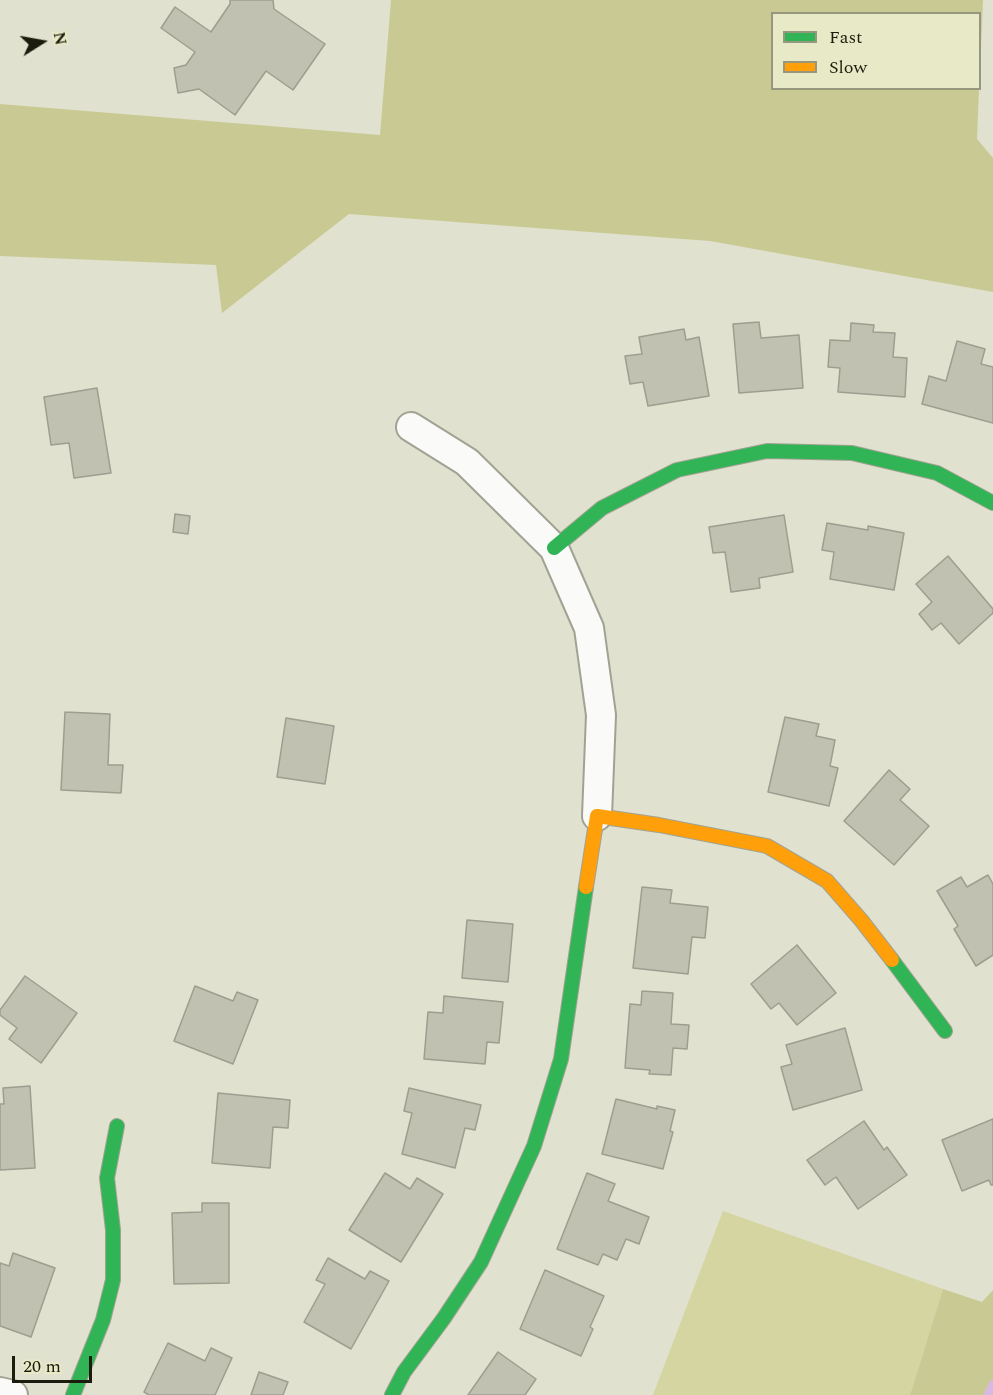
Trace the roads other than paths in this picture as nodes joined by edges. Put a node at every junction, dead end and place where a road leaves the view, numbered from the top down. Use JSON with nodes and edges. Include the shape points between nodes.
{"nodes":[{"id":1,"x":411,"y":427,"type":"dead end"},
{"id":2,"x":993,"y":503,"type":"edge"},
{"id":3,"x":554,"y":548,"type":"junction"},
{"id":4,"x":597,"y":816,"type":"junction"},
{"id":5,"x":945,"y":1031,"type":"dead end"},
{"id":6,"x":117,"y":1126,"type":"dead end"},
{"id":7,"x":0,"y":1392,"type":"edge"},
{"id":8,"x":13,"y":1395,"type":"edge"},
{"id":9,"x":73,"y":1395,"type":"edge"},
{"id":10,"x":392,"y":1395,"type":"edge"}],
"edges":[{"from":1,"to":3,"type":"street","via":[[467,462]]},
{"from":2,"to":3,"type":"street","via":[[937,473],[852,453],[767,451],[677,470],[602,508]]},
{"from":3,"to":4,"type":"street","via":[[589,628],[601,715]]},
{"from":4,"to":5,"type":"street","via":[[767,846],[827,881]]},
{"from":4,"to":10,"type":"street","via":[[561,1059],[534,1146],[481,1262]]},
{"from":6,"to":9,"type":"street","via":[[106,1178],[113,1230],[113,1280],[103,1320]]},
{"from":7,"to":8,"type":"street"}]}
